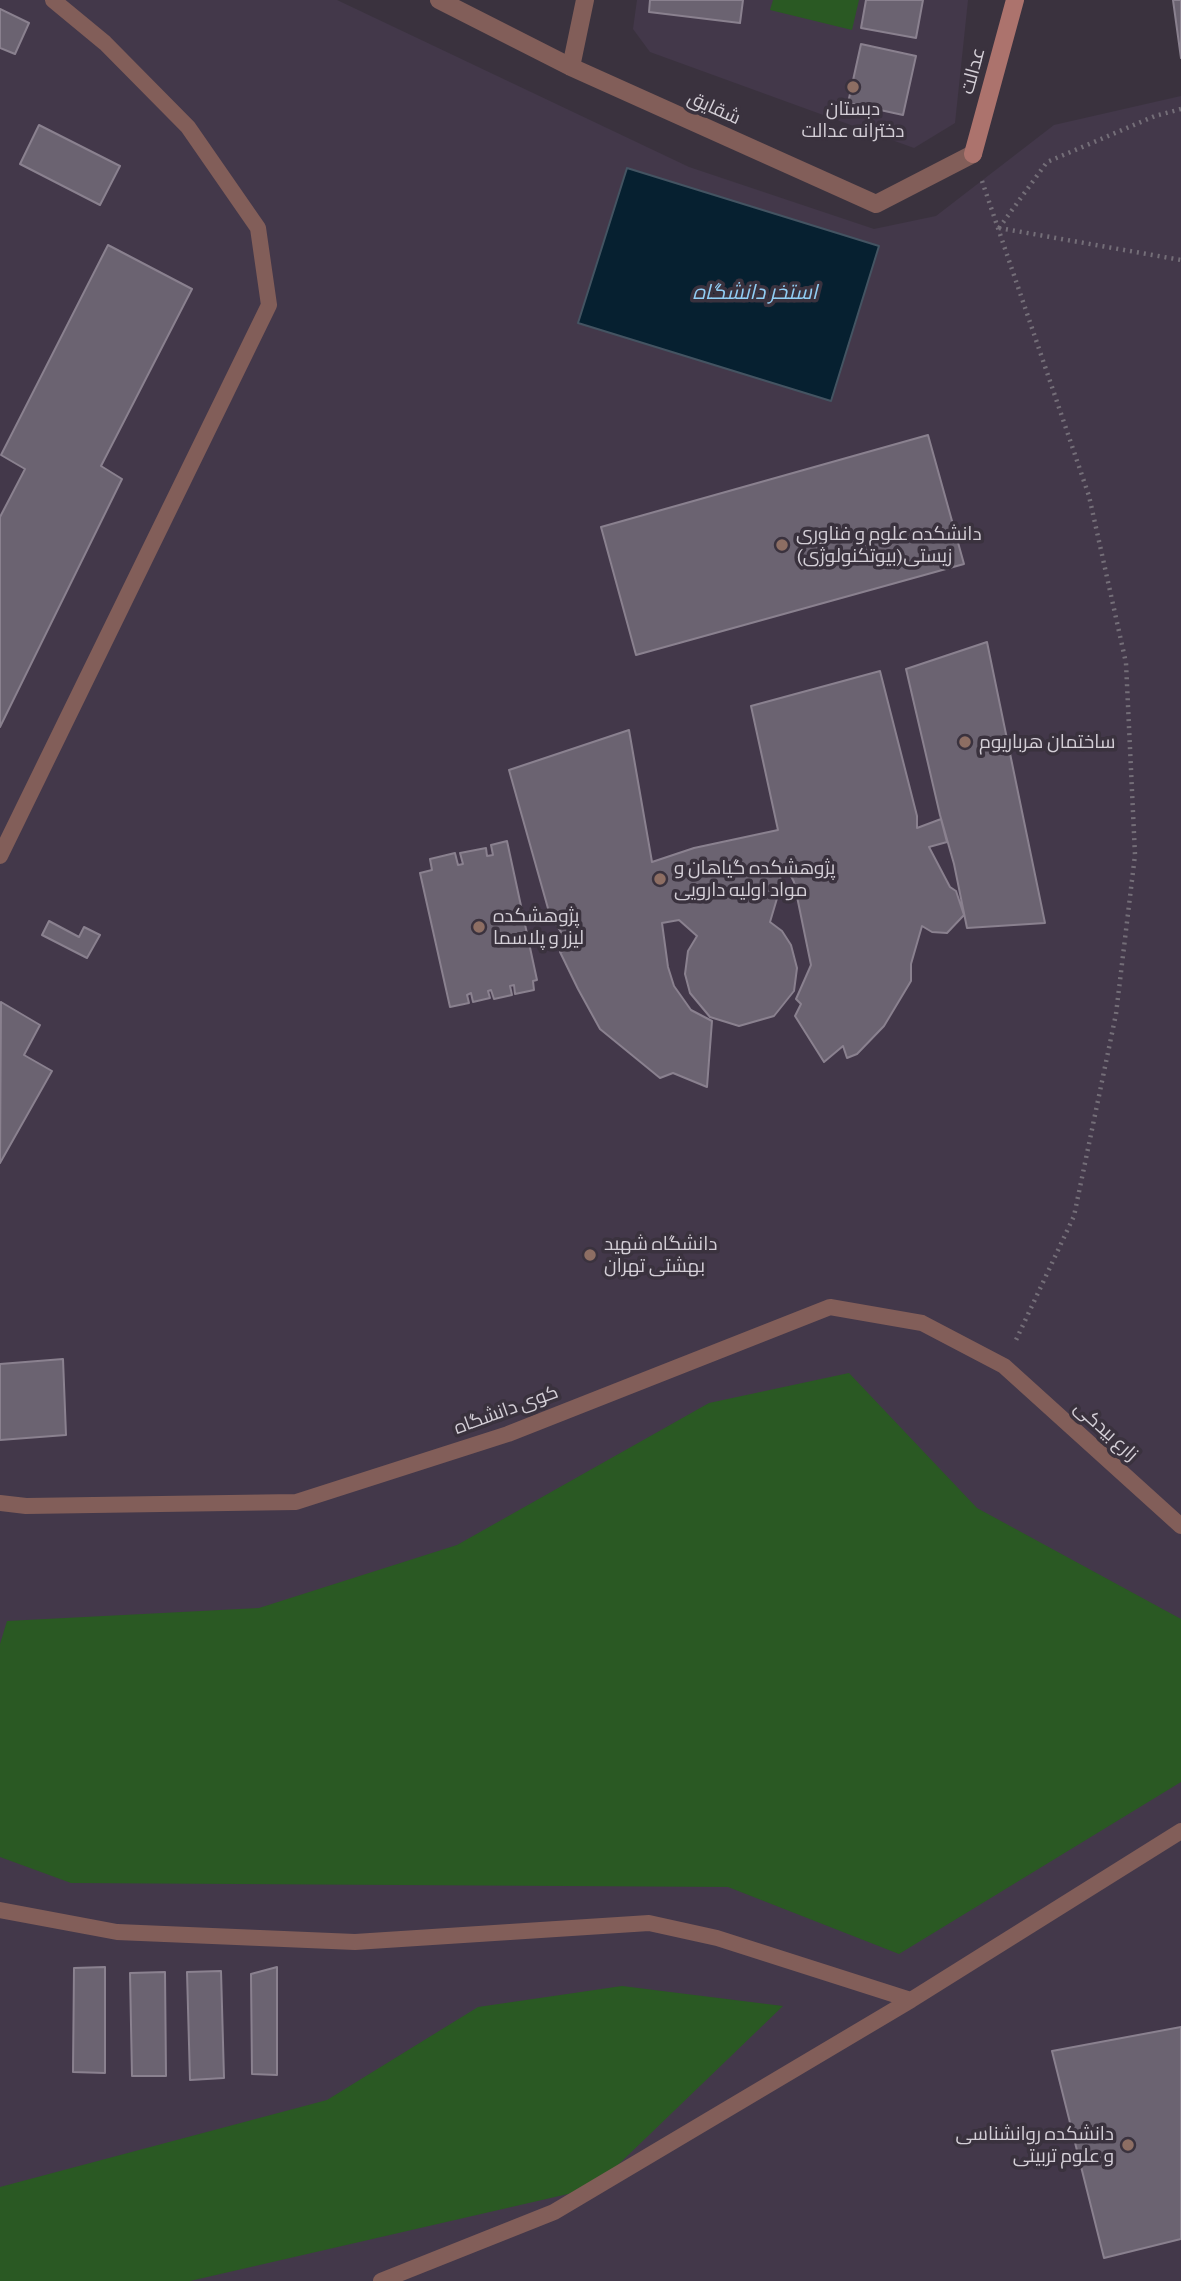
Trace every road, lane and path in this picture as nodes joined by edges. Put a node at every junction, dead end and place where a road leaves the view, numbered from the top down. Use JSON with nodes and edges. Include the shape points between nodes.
{"nodes":[{"id":1,"x":53,"y":0,"type":"edge"},
{"id":2,"x":439,"y":0,"type":"edge"},
{"id":3,"x":585,"y":0,"type":"edge"},
{"id":4,"x":1014,"y":0,"type":"edge"},
{"id":5,"x":571,"y":67,"type":"junction"},
{"id":6,"x":1181,"y":109,"type":"edge"},
{"id":7,"x":973,"y":154,"type":"junction"},
{"id":8,"x":999,"y":228,"type":"junction"},
{"id":9,"x":1181,"y":260,"type":"edge"},
{"id":10,"x":0,"y":856,"type":"edge"},
{"id":11,"x":1003,"y":1366,"type":"junction"},
{"id":12,"x":0,"y":1503,"type":"edge"},
{"id":13,"x":1181,"y":1526,"type":"edge"},
{"id":14,"x":1181,"y":1831,"type":"edge"},
{"id":15,"x":0,"y":1910,"type":"edge"},
{"id":16,"x":911,"y":2000,"type":"junction"},
{"id":17,"x":381,"y":2281,"type":"edge"}],
"edges":[{"from":1,"to":10,"type":"lane","via":[[105,43],[188,127],[258,228],[269,305]]},
{"from":2,"to":5,"type":"street","name":"شقایق"},
{"from":3,"to":5,"type":"street"},
{"from":4,"to":7,"type":"street","name":"عدالت"},
{"from":5,"to":7,"type":"street","name":"شقایق","via":[[876,204]]},
{"from":6,"to":8,"type":"path","via":[[1047,162]]},
{"from":7,"to":8,"type":"path"},
{"from":8,"to":9,"type":"path"},
{"from":8,"to":11,"type":"path","via":[[1089,496],[1126,663],[1135,855],[1116,1014],[1074,1216]]},
{"from":11,"to":12,"type":"lane","name":"کوی دانشگاه","via":[[922,1322],[830,1307],[508,1434],[296,1502]]},
{"from":11,"to":13,"type":"lane","name":"زارع بیدکی"},
{"from":14,"to":16,"type":"lane"},
{"from":15,"to":16,"type":"lane","via":[[117,1931],[355,1942],[649,1923],[717,1938]]},
{"from":16,"to":17,"type":"lane","via":[[554,2212]]}]}
